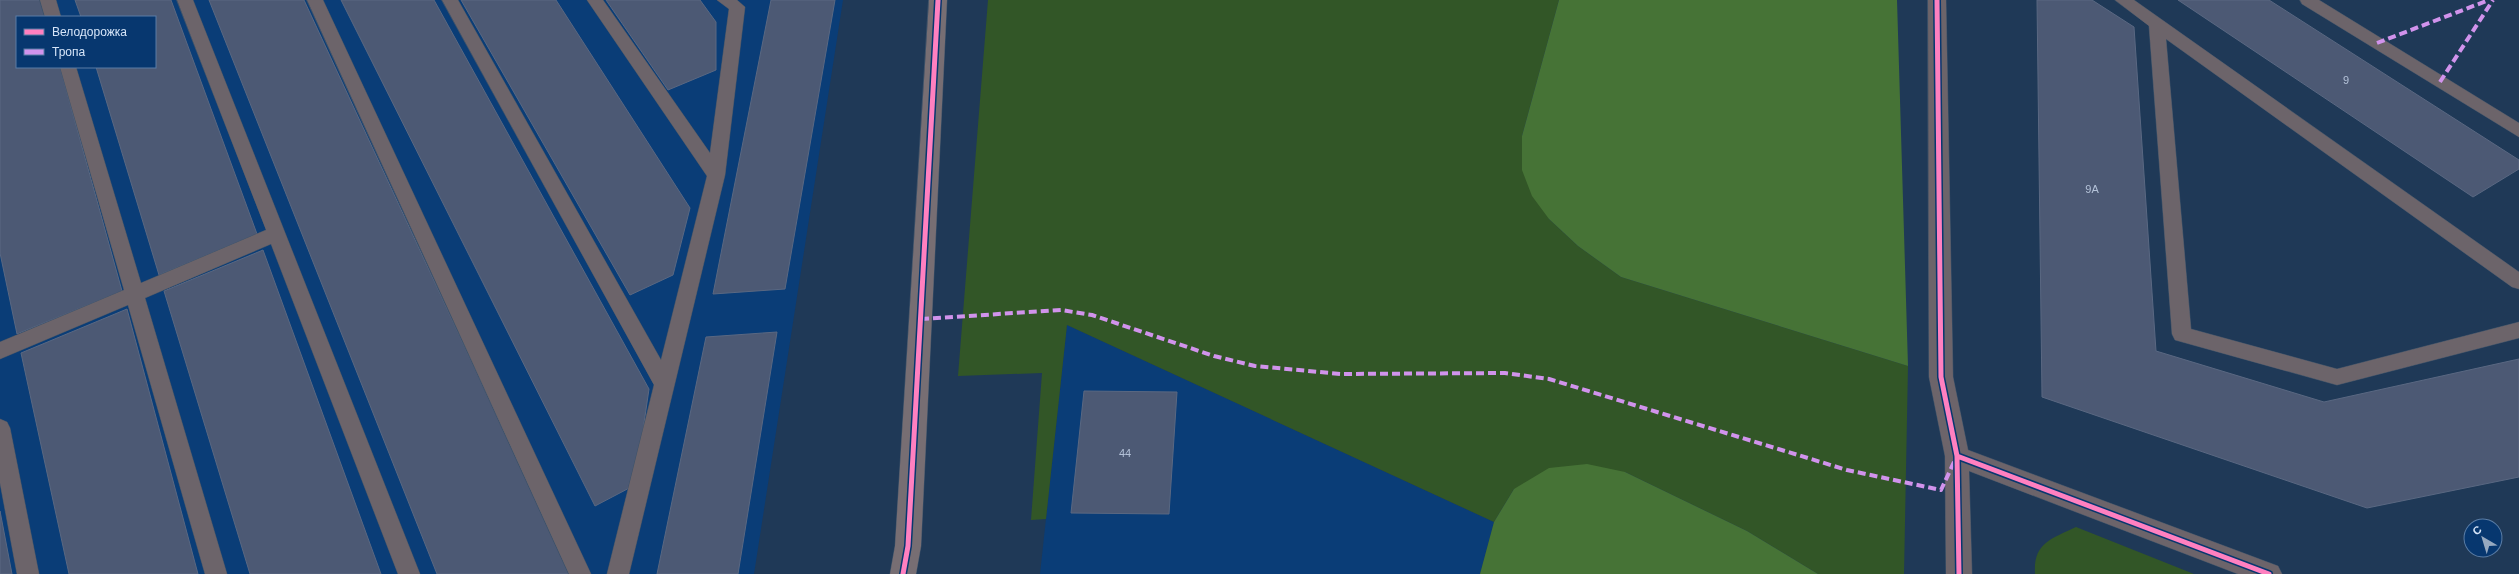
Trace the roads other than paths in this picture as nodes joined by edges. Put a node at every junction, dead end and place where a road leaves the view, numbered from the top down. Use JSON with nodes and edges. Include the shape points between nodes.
{"nodes":[{"id":1,"x":48,"y":0,"type":"edge"},
{"id":2,"x":185,"y":0,"type":"edge"},
{"id":3,"x":315,"y":0,"type":"edge"},
{"id":4,"x":450,"y":0,"type":"edge"},
{"id":5,"x":595,"y":0,"type":"edge"},
{"id":6,"x":725,"y":0,"type":"edge"},
{"id":7,"x":938,"y":0,"type":"edge"},
{"id":8,"x":1937,"y":0,"type":"edge"},
{"id":9,"x":2123,"y":0,"type":"edge"},
{"id":10,"x":2308,"y":0,"type":"edge"},
{"id":11,"x":53,"y":16,"type":"edge"},
{"id":12,"x":2157,"y":24,"type":"junction"},
{"id":13,"x":68,"y":68,"type":"edge"},
{"id":14,"x":2519,"y":131,"type":"edge"},
{"id":15,"x":716,"y":175,"type":"junction"},
{"id":16,"x":275,"y":234,"type":"junction"},
{"id":17,"x":2519,"y":282,"type":"edge"},
{"id":18,"x":135,"y":295,"type":"junction"},
{"id":19,"x":2519,"y":330,"type":"edge"},
{"id":20,"x":0,"y":351,"type":"edge"},
{"id":21,"x":664,"y":384,"type":"junction"},
{"id":22,"x":0,"y":428,"type":"edge"},
{"id":23,"x":1957,"y":456,"type":"junction"},
{"id":24,"x":28,"y":574,"type":"edge"},
{"id":25,"x":216,"y":574,"type":"edge"},
{"id":26,"x":409,"y":574,"type":"edge"},
{"id":27,"x":580,"y":574,"type":"edge"},
{"id":28,"x":618,"y":574,"type":"edge"},
{"id":29,"x":903,"y":574,"type":"edge"},
{"id":30,"x":1959,"y":574,"type":"edge"},
{"id":31,"x":2269,"y":574,"type":"edge"}],
"edges":[{"from":1,"to":11,"type":"lane"},
{"from":2,"to":16,"type":"lane"},
{"from":3,"to":27,"type":"lane"},
{"from":4,"to":21,"type":"lane"},
{"from":5,"to":15,"type":"lane"},
{"from":6,"to":15,"type":"lane","via":[[736,7]]},
{"from":7,"to":29,"type":"street","via":[[908,538]]},
{"from":8,"to":23,"type":"street","via":[[1941,377]]},
{"from":9,"to":12,"type":"lane"},
{"from":10,"to":14,"type":"lane"},
{"from":12,"to":17,"type":"lane"},
{"from":12,"to":19,"type":"lane","via":[[2182,334],[2337,377]]},
{"from":13,"to":18,"type":"lane"},
{"from":15,"to":21,"type":"lane"},
{"from":16,"to":18,"type":"lane"},
{"from":16,"to":26,"type":"lane"},
{"from":18,"to":20,"type":"lane"},
{"from":18,"to":25,"type":"lane"},
{"from":21,"to":28,"type":"lane"},
{"from":22,"to":24,"type":"lane"},
{"from":23,"to":30,"type":"street"},
{"from":23,"to":31,"type":"street"}]}
